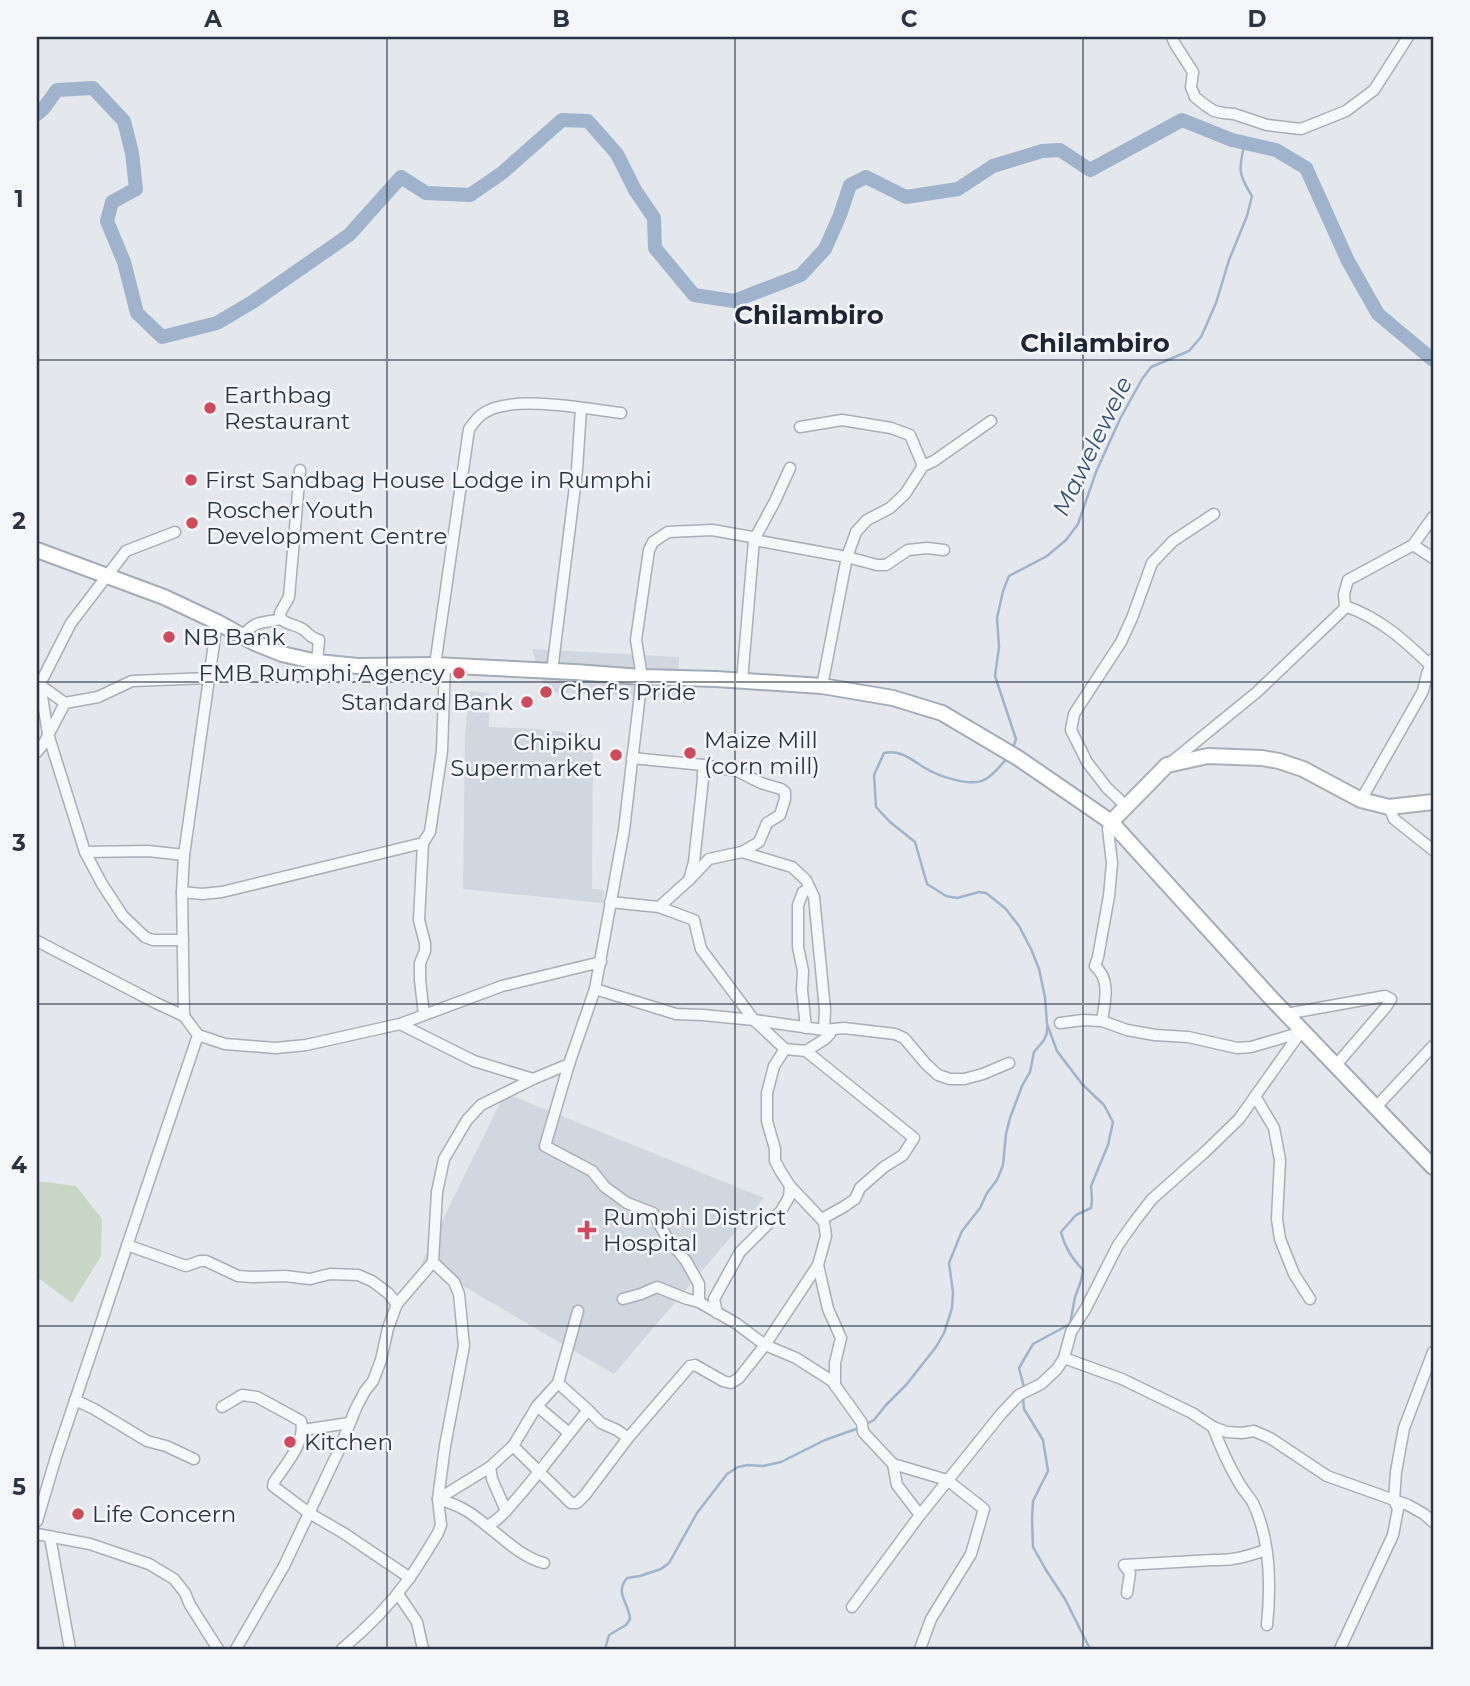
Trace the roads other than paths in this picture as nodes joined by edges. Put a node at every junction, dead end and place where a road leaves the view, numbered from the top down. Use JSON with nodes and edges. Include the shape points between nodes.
{"nodes":[{"id":1,"x":1172,"y":37,"type":"edge"},
{"id":2,"x":1408,"y":37,"type":"edge"},
{"id":3,"x":581,"y":408,"type":"junction"},
{"id":4,"x":621,"y":413,"type":"dead end"},
{"id":5,"x":991,"y":421,"type":"dead end"},
{"id":6,"x":800,"y":427,"type":"dead end"},
{"id":7,"x":923,"y":466,"type":"junction"},
{"id":8,"x":790,"y":468,"type":"dead end"},
{"id":9,"x":300,"y":470,"type":"dead end"},
{"id":10,"x":1214,"y":514,"type":"dead end"},
{"id":11,"x":1433,"y":517,"type":"edge"},
{"id":12,"x":175,"y":533,"type":"dead end"},
{"id":13,"x":754,"y":540,"type":"junction"},
{"id":14,"x":1413,"y":545,"type":"junction"},
{"id":15,"x":37,"y":550,"type":"edge"},
{"id":16,"x":944,"y":551,"type":"dead end"},
{"id":17,"x":847,"y":557,"type":"junction"},
{"id":18,"x":1433,"y":558,"type":"edge"},
{"id":19,"x":107,"y":575,"type":"junction"},
{"id":20,"x":1345,"y":606,"type":"junction"},
{"id":21,"x":281,"y":619,"type":"junction"},
{"id":22,"x":217,"y":622,"type":"junction"},
{"id":23,"x":242,"y":637,"type":"junction"},
{"id":24,"x":317,"y":662,"type":"junction"},
{"id":25,"x":1432,"y":662,"type":"edge"},
{"id":26,"x":440,"y":665,"type":"junction"},
{"id":27,"x":552,"y":671,"type":"junction"},
{"id":28,"x":642,"y":677,"type":"junction"},
{"id":29,"x":209,"y":678,"type":"junction"},
{"id":30,"x":742,"y":681,"type":"junction"},
{"id":31,"x":39,"y":683,"type":"edge"},
{"id":32,"x":822,"y":686,"type":"junction"},
{"id":33,"x":65,"y":703,"type":"junction"},
{"id":34,"x":48,"y":734,"type":"junction"},
{"id":35,"x":37,"y":752,"type":"edge"},
{"id":36,"x":632,"y":758,"type":"junction"},
{"id":37,"x":703,"y":765,"type":"junction"},
{"id":38,"x":1167,"y":765,"type":"junction"},
{"id":39,"x":1361,"y":800,"type":"junction"},
{"id":40,"x":1433,"y":802,"type":"edge"},
{"id":41,"x":1126,"y":806,"type":"junction"},
{"id":42,"x":1389,"y":807,"type":"junction"},
{"id":43,"x":1111,"y":822,"type":"junction"},
{"id":44,"x":424,"y":843,"type":"junction"},
{"id":45,"x":1433,"y":849,"type":"edge"},
{"id":46,"x":85,"y":852,"type":"junction"},
{"id":47,"x":741,"y":852,"type":"junction"},
{"id":48,"x":184,"y":855,"type":"junction"},
{"id":49,"x":690,"y":880,"type":"junction"},
{"id":50,"x":810,"y":889,"type":"junction"},
{"id":51,"x":182,"y":892,"type":"junction"},
{"id":52,"x":610,"y":902,"type":"junction"},
{"id":53,"x":659,"y":907,"type":"junction"},
{"id":54,"x":183,"y":940,"type":"junction"},
{"id":55,"x":37,"y":941,"type":"edge"},
{"id":56,"x":601,"y":962,"type":"junction"},
{"id":57,"x":595,"y":989,"type":"junction"},
{"id":58,"x":1286,"y":1014,"type":"junction"},
{"id":59,"x":424,"y":1015,"type":"junction"},
{"id":60,"x":184,"y":1016,"type":"junction"},
{"id":61,"x":754,"y":1020,"type":"junction"},
{"id":62,"x":1102,"y":1021,"type":"junction"},
{"id":63,"x":1060,"y":1023,"type":"dead end"},
{"id":64,"x":400,"y":1024,"type":"junction"},
{"id":65,"x":806,"y":1028,"type":"junction"},
{"id":66,"x":824,"y":1030,"type":"junction"},
{"id":67,"x":1301,"y":1032,"type":"junction"},
{"id":68,"x":198,"y":1035,"type":"junction"},
{"id":69,"x":1433,"y":1046,"type":"edge"},
{"id":70,"x":785,"y":1049,"type":"junction"},
{"id":71,"x":806,"y":1051,"type":"junction"},
{"id":72,"x":1009,"y":1063,"type":"dead end"},
{"id":73,"x":569,"y":1064,"type":"junction"},
{"id":74,"x":1336,"y":1065,"type":"junction"},
{"id":75,"x":533,"y":1079,"type":"junction"},
{"id":76,"x":1255,"y":1096,"type":"junction"},
{"id":77,"x":1376,"y":1107,"type":"junction"},
{"id":78,"x":1433,"y":1167,"type":"edge"},
{"id":79,"x":790,"y":1185,"type":"junction"},
{"id":80,"x":822,"y":1219,"type":"junction"},
{"id":81,"x":127,"y":1245,"type":"junction"},
{"id":82,"x":433,"y":1262,"type":"junction"},
{"id":83,"x":818,"y":1265,"type":"junction"},
{"id":84,"x":623,"y":1299,"type":"dead end"},
{"id":85,"x":1310,"y":1299,"type":"dead end"},
{"id":86,"x":699,"y":1302,"type":"junction"},
{"id":87,"x":397,"y":1304,"type":"junction"},
{"id":88,"x":578,"y":1311,"type":"dead end"},
{"id":89,"x":718,"y":1313,"type":"junction"},
{"id":90,"x":765,"y":1345,"type":"junction"},
{"id":91,"x":1433,"y":1352,"type":"edge"},
{"id":92,"x":1064,"y":1358,"type":"junction"},
{"id":93,"x":558,"y":1383,"type":"junction"},
{"id":94,"x":835,"y":1386,"type":"junction"},
{"id":95,"x":75,"y":1399,"type":"junction"},
{"id":96,"x":537,"y":1406,"type":"junction"},
{"id":97,"x":222,"y":1407,"type":"dead end"},
{"id":98,"x":589,"y":1410,"type":"junction"},
{"id":99,"x":349,"y":1423,"type":"junction"},
{"id":100,"x":1213,"y":1427,"type":"junction"},
{"id":101,"x":303,"y":1430,"type":"junction"},
{"id":102,"x":569,"y":1433,"type":"junction"},
{"id":103,"x":628,"y":1438,"type":"junction"},
{"id":104,"x":513,"y":1447,"type":"junction"},
{"id":105,"x":194,"y":1459,"type":"dead end"},
{"id":106,"x":893,"y":1464,"type":"junction"},
{"id":107,"x":490,"y":1467,"type":"junction"},
{"id":108,"x":539,"y":1473,"type":"junction"},
{"id":109,"x":947,"y":1480,"type":"junction"},
{"id":110,"x":438,"y":1499,"type":"junction"},
{"id":111,"x":1394,"y":1500,"type":"junction"},
{"id":112,"x":506,"y":1511,"type":"junction"},
{"id":113,"x":309,"y":1513,"type":"junction"},
{"id":114,"x":920,"y":1515,"type":"junction"},
{"id":115,"x":37,"y":1521,"type":"edge"},
{"id":116,"x":1433,"y":1522,"type":"edge"},
{"id":117,"x":487,"y":1526,"type":"junction"},
{"id":118,"x":37,"y":1534,"type":"edge"},
{"id":119,"x":50,"y":1537,"type":"junction"},
{"id":120,"x":1266,"y":1550,"type":"junction"},
{"id":121,"x":544,"y":1563,"type":"dead end"},
{"id":122,"x":410,"y":1578,"type":"junction"},
{"id":123,"x":1128,"y":1593,"type":"dead end"},
{"id":124,"x":398,"y":1594,"type":"junction"},
{"id":125,"x":852,"y":1606,"type":"dead end"},
{"id":126,"x":1268,"y":1625,"type":"dead end"},
{"id":127,"x":70,"y":1649,"type":"edge"},
{"id":128,"x":218,"y":1649,"type":"edge"},
{"id":129,"x":236,"y":1649,"type":"edge"},
{"id":130,"x":342,"y":1649,"type":"edge"},
{"id":131,"x":423,"y":1649,"type":"edge"},
{"id":132,"x":920,"y":1649,"type":"edge"},
{"id":133,"x":1340,"y":1649,"type":"edge"}],
"edges":[{"from":1,"to":2,"type":"street","via":[[1193,72],[1195,97],[1205,105],[1223,114],[1301,129],[1346,111],[1374,90]]},
{"from":3,"to":4,"type":"street"},
{"from":3,"to":26,"type":"street","via":[[525,403],[501,407],[484,413],[469,429]]},
{"from":3,"to":27,"type":"street","via":[[578,470]]},
{"from":5,"to":7,"type":"street"},
{"from":6,"to":7,"type":"street","via":[[842,420],[891,428],[910,435]]},
{"from":7,"to":17,"type":"street","via":[[905,494],[856,532]]},
{"from":8,"to":13,"type":"street"},
{"from":9,"to":21,"type":"street","via":[[289,597]]},
{"from":10,"to":41,"type":"street","via":[[1173,541],[1152,564],[1121,642],[1074,714],[1070,730],[1087,762]]},
{"from":11,"to":14,"type":"street"},
{"from":12,"to":19,"type":"street","via":[[126,551]]},
{"from":13,"to":17,"type":"street"},
{"from":13,"to":28,"type":"street","via":[[712,530],[668,532],[653,542],[636,640]]},
{"from":13,"to":30,"type":"street"},
{"from":14,"to":18,"type":"street"},
{"from":14,"to":20,"type":"street","via":[[1348,580]]},
{"from":15,"to":19,"type":"main road"},
{"from":16,"to":17,"type":"street","via":[[908,550],[886,565]]},
{"from":17,"to":32,"type":"street"},
{"from":19,"to":22,"type":"main road"},
{"from":19,"to":31,"type":"street","via":[[71,622]]},
{"from":20,"to":25,"type":"street","via":[[1365,612]]},
{"from":20,"to":38,"type":"street","via":[[1258,692]]},
{"from":21,"to":23,"type":"street","via":[[250,627]]},
{"from":21,"to":24,"type":"street","via":[[319,640]]},
{"from":22,"to":23,"type":"main road"},
{"from":22,"to":29,"type":"street"},
{"from":23,"to":24,"type":"main road"},
{"from":24,"to":26,"type":"main road"},
{"from":25,"to":39,"type":"street","via":[[1423,691]]},
{"from":26,"to":27,"type":"main road"},
{"from":26,"to":44,"type":"street","via":[[442,751]]},
{"from":27,"to":28,"type":"main road"},
{"from":28,"to":30,"type":"main road"},
{"from":28,"to":36,"type":"street"},
{"from":29,"to":33,"type":"street","via":[[132,681],[99,696]]},
{"from":29,"to":48,"type":"street"},
{"from":30,"to":32,"type":"main road"},
{"from":31,"to":33,"type":"street"},
{"from":31,"to":34,"type":"street"},
{"from":32,"to":43,"type":"main road","via":[[893,698],[942,713]]},
{"from":33,"to":34,"type":"street"},
{"from":34,"to":35,"type":"street"},
{"from":34,"to":46,"type":"street"},
{"from":36,"to":37,"type":"street"},
{"from":36,"to":52,"type":"street"},
{"from":37,"to":47,"type":"street","via":[[737,771],[785,792],[780,815],[767,823],[759,842]]},
{"from":37,"to":49,"type":"street"},
{"from":38,"to":39,"type":"main road","via":[[1208,756],[1279,761],[1303,768]]},
{"from":38,"to":41,"type":"main road"},
{"from":39,"to":42,"type":"main road"},
{"from":40,"to":42,"type":"main road"},
{"from":41,"to":43,"type":"main road"},
{"from":42,"to":45,"type":"street","via":[[1394,819]]},
{"from":43,"to":58,"type":"main road"},
{"from":43,"to":62,"type":"street","via":[[1109,896],[1095,966],[1106,981]]},
{"from":44,"to":51,"type":"street","via":[[222,892]]},
{"from":44,"to":59,"type":"street","via":[[419,920],[425,943],[420,963]]},
{"from":46,"to":48,"type":"street"},
{"from":46,"to":54,"type":"street","via":[[123,916],[145,937]]},
{"from":47,"to":49,"type":"street","via":[[709,859]]},
{"from":47,"to":50,"type":"street","via":[[792,867]]},
{"from":48,"to":51,"type":"street"},
{"from":49,"to":53,"type":"street"},
{"from":50,"to":65,"type":"street","via":[[803,892],[799,905]]},
{"from":50,"to":66,"type":"street"},
{"from":51,"to":54,"type":"street"},
{"from":52,"to":53,"type":"street"},
{"from":52,"to":56,"type":"street"},
{"from":53,"to":61,"type":"street","via":[[694,920],[701,949]]},
{"from":54,"to":60,"type":"street"},
{"from":55,"to":60,"type":"street"},
{"from":56,"to":57,"type":"street"},
{"from":56,"to":59,"type":"street","via":[[502,986]]},
{"from":57,"to":61,"type":"street","via":[[676,1014]]},
{"from":57,"to":73,"type":"street"},
{"from":58,"to":67,"type":"main road"},
{"from":58,"to":74,"type":"street","via":[[1385,996],[1391,999]]},
{"from":59,"to":64,"type":"street"},
{"from":60,"to":68,"type":"street"},
{"from":61,"to":65,"type":"street"},
{"from":61,"to":70,"type":"street"},
{"from":62,"to":63,"type":"street"},
{"from":62,"to":67,"type":"street","via":[[1127,1030],[1237,1048]]},
{"from":64,"to":68,"type":"street","via":[[276,1048],[225,1044]]},
{"from":64,"to":75,"type":"street","via":[[474,1061]]},
{"from":65,"to":66,"type":"street"},
{"from":66,"to":71,"type":"street","via":[[830,1034]]},
{"from":66,"to":72,"type":"street","via":[[895,1034],[938,1075],[950,1079],[984,1074]]},
{"from":67,"to":74,"type":"main road"},
{"from":67,"to":76,"type":"street"},
{"from":68,"to":81,"type":"street"},
{"from":69,"to":77,"type":"street"},
{"from":70,"to":71,"type":"street"},
{"from":70,"to":79,"type":"street","via":[[766,1093],[767,1121],[775,1161]]},
{"from":71,"to":80,"type":"street","via":[[914,1138],[903,1155],[860,1188],[855,1199]]},
{"from":73,"to":75,"type":"street"},
{"from":73,"to":86,"type":"street","via":[[545,1146],[592,1171],[626,1203],[653,1213],[699,1284]]},
{"from":74,"to":77,"type":"main road"},
{"from":75,"to":82,"type":"street","via":[[481,1105],[467,1119],[444,1159]]},
{"from":76,"to":85,"type":"street","via":[[1274,1128],[1280,1160],[1280,1239]]},
{"from":76,"to":92,"type":"street","via":[[1239,1119],[1152,1199],[1135,1221],[1071,1332]]},
{"from":77,"to":78,"type":"main road"},
{"from":79,"to":80,"type":"street"},
{"from":79,"to":89,"type":"street","via":[[781,1212],[740,1252],[714,1298]]},
{"from":80,"to":83,"type":"street","via":[[826,1236]]},
{"from":81,"to":87,"type":"street","via":[[186,1266],[206,1261],[238,1276],[310,1279],[358,1275],[372,1281]]},
{"from":81,"to":95,"type":"street"},
{"from":82,"to":87,"type":"street"},
{"from":82,"to":110,"type":"street","via":[[454,1282],[459,1294],[464,1346]]},
{"from":83,"to":90,"type":"street"},
{"from":83,"to":94,"type":"street","via":[[828,1309],[841,1338]]},
{"from":84,"to":86,"type":"street","via":[[657,1286]]},
{"from":86,"to":89,"type":"street"},
{"from":87,"to":99,"type":"street","via":[[373,1381]]},
{"from":88,"to":93,"type":"street"},
{"from":89,"to":90,"type":"street"},
{"from":90,"to":94,"type":"street","via":[[810,1366]]},
{"from":90,"to":103,"type":"street","via":[[731,1383],[691,1366]]},
{"from":91,"to":111,"type":"street","via":[[1404,1428]]},
{"from":92,"to":100,"type":"street","via":[[1122,1379]]},
{"from":92,"to":109,"type":"street","via":[[984,1434]]},
{"from":93,"to":96,"type":"street"},
{"from":93,"to":98,"type":"street"},
{"from":94,"to":106,"type":"street"},
{"from":95,"to":105,"type":"street","via":[[146,1441]]},
{"from":95,"to":115,"type":"street"},
{"from":96,"to":102,"type":"street"},
{"from":96,"to":104,"type":"street"},
{"from":97,"to":101,"type":"street","via":[[242,1395],[257,1397],[301,1421]]},
{"from":98,"to":102,"type":"street"},
{"from":98,"to":103,"type":"street","via":[[601,1423]]},
{"from":99,"to":101,"type":"street"},
{"from":99,"to":113,"type":"street"},
{"from":100,"to":111,"type":"street","via":[[1270,1437],[1327,1476]]},
{"from":100,"to":120,"type":"street","via":[[1252,1502]]},
{"from":101,"to":113,"type":"street","via":[[273,1486]]},
{"from":102,"to":108,"type":"street"},
{"from":103,"to":108,"type":"street","via":[[577,1503],[571,1503]]},
{"from":104,"to":107,"type":"street"},
{"from":104,"to":108,"type":"street"},
{"from":106,"to":109,"type":"street"},
{"from":106,"to":114,"type":"street","via":[[897,1485]]},
{"from":107,"to":110,"type":"street"},
{"from":107,"to":112,"type":"street"},
{"from":108,"to":112,"type":"street"},
{"from":109,"to":114,"type":"street"},
{"from":109,"to":132,"type":"street","via":[[984,1509],[971,1554],[931,1619]]},
{"from":110,"to":117,"type":"street","via":[[469,1511]]},
{"from":110,"to":122,"type":"street","via":[[441,1525]]},
{"from":111,"to":116,"type":"street"},
{"from":111,"to":133,"type":"street","via":[[1398,1509],[1393,1535]]},
{"from":112,"to":117,"type":"street"},
{"from":113,"to":122,"type":"street"},
{"from":113,"to":129,"type":"street","via":[[285,1566]]},
{"from":114,"to":125,"type":"street"},
{"from":117,"to":121,"type":"street","via":[[525,1556]]},
{"from":118,"to":119,"type":"street"},
{"from":119,"to":127,"type":"street"},
{"from":119,"to":128,"type":"street","via":[[90,1544],[149,1564],[174,1579]]},
{"from":120,"to":123,"type":"street","via":[[1228,1561],[1124,1565],[1130,1573]]},
{"from":120,"to":126,"type":"street"},
{"from":122,"to":124,"type":"street"},
{"from":124,"to":130,"type":"street"},
{"from":124,"to":131,"type":"street","via":[[417,1622]]}]}
